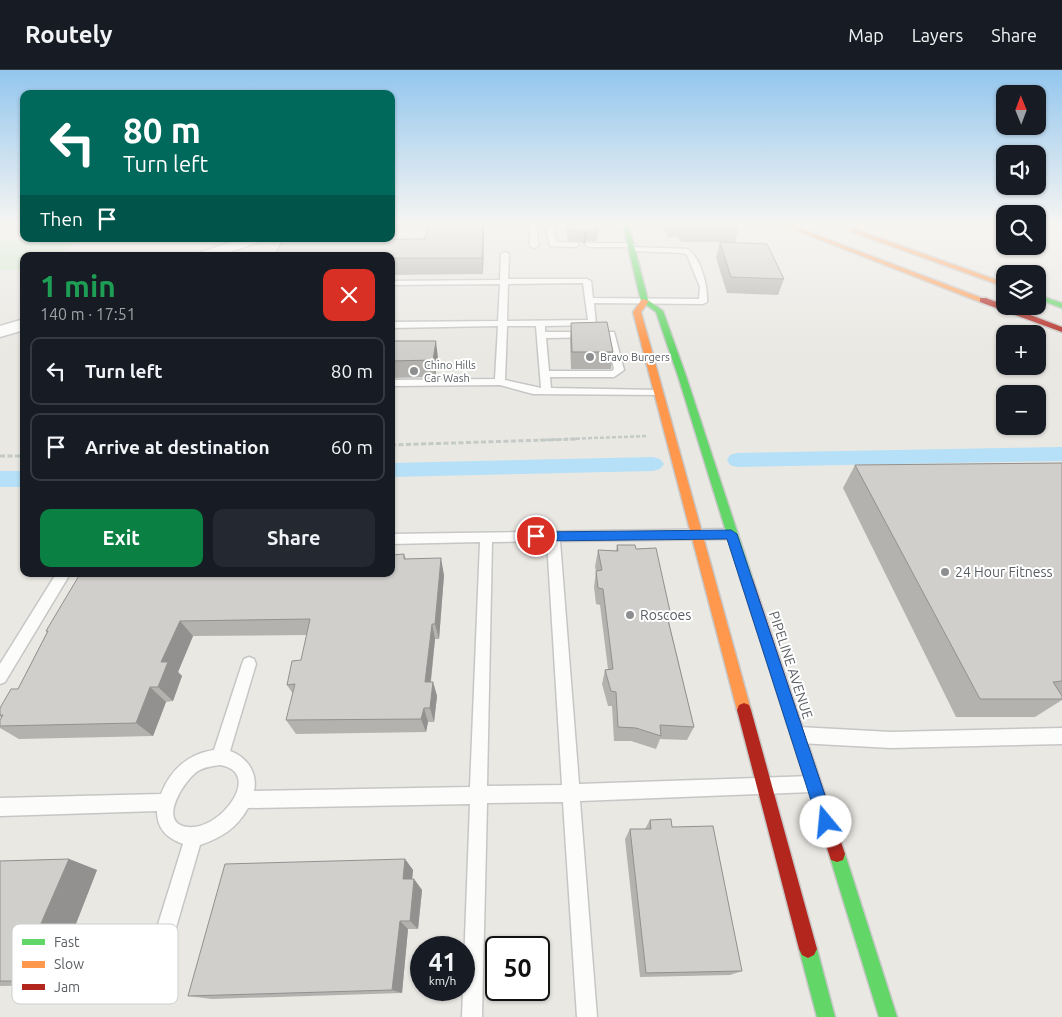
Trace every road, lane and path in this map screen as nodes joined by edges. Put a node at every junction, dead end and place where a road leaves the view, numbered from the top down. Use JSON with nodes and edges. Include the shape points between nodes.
{"nodes":[{"id":1,"x":505,"y":266,"type":"edge"},
{"id":2,"x":637,"y":266,"type":"edge"},
{"id":3,"x":695,"y":266,"type":"edge"},
{"id":4,"x":894,"y":266,"type":"edge"},
{"id":5,"x":951,"y":266,"type":"edge"},
{"id":6,"x":505,"y":282,"type":"junction"},
{"id":7,"x":395,"y":283,"type":"edge"},
{"id":8,"x":996,"y":283,"type":"edge"},
{"id":9,"x":590,"y":300,"type":"junction"},
{"id":10,"x":645,"y":300,"type":"junction"},
{"id":11,"x":1046,"y":300,"type":"edge"},
{"id":12,"x":1062,"y":306,"type":"edge"},
{"id":13,"x":540,"y":323,"type":"junction"},
{"id":14,"x":503,"y":324,"type":"junction"},
{"id":15,"x":20,"y":325,"type":"edge"},
{"id":16,"x":395,"y":325,"type":"edge"},
{"id":17,"x":1062,"y":330,"type":"edge"},
{"id":18,"x":0,"y":332,"type":"edge"},
{"id":19,"x":541,"y":335,"type":"junction"},
{"id":20,"x":545,"y":374,"type":"junction"},
{"id":21,"x":500,"y":382,"type":"junction"},
{"id":22,"x":395,"y":383,"type":"edge"},
{"id":23,"x":546,"y":391,"type":"junction"},
{"id":24,"x":658,"y":393,"type":"junction"},
{"id":25,"x":672,"y":440,"type":"junction"},
{"id":26,"x":395,"y":445,"type":"edge"},
{"id":27,"x":0,"y":456,"type":"edge"},
{"id":28,"x":20,"y":456,"type":"edge"},
{"id":29,"x":696,"y":534,"type":"junction"},
{"id":30,"x":731,"y":534,"type":"junction"},
{"id":31,"x":553,"y":536,"type":"junction"},
{"id":32,"x":486,"y":538,"type":"junction"},
{"id":33,"x":395,"y":539,"type":"edge"},
{"id":34,"x":61,"y":577,"type":"edge"},
{"id":35,"x":249,"y":664,"type":"dead end"},
{"id":36,"x":0,"y":676,"type":"edge"},
{"id":37,"x":799,"y":735,"type":"junction"},
{"id":38,"x":1062,"y":736,"type":"edge"},
{"id":39,"x":220,"y":757,"type":"junction"},
{"id":40,"x":764,"y":784,"type":"junction"},
{"id":41,"x":815,"y":784,"type":"junction"},
{"id":42,"x":572,"y":793,"type":"junction"},
{"id":43,"x":477,"y":795,"type":"junction"},
{"id":44,"x":244,"y":800,"type":"junction"},
{"id":45,"x":166,"y":802,"type":"junction"},
{"id":46,"x":0,"y":807,"type":"edge"},
{"id":47,"x":194,"y":836,"type":"junction"},
{"id":48,"x":168,"y":924,"type":"edge"},
{"id":49,"x":472,"y":1017,"type":"edge"},
{"id":50,"x":587,"y":1017,"type":"edge"},
{"id":51,"x":826,"y":1017,"type":"edge"},
{"id":52,"x":888,"y":1017,"type":"edge"}],
"edges":[{"from":1,"to":6,"type":"lane"},
{"from":2,"to":10,"type":"main road","name":"PIPELINE AVENUE"},
{"from":3,"to":10,"type":"lane","via":[[704,287],[703,302]]},
{"from":4,"to":17,"type":"main road"},
{"from":5,"to":8,"type":"main road"},
{"from":6,"to":7,"type":"lane"},
{"from":6,"to":9,"type":"lane","via":[[587,281]]},
{"from":6,"to":14,"type":"lane"},
{"from":9,"to":10,"type":"lane"},
{"from":9,"to":13,"type":"lane","via":[[593,323]]},
{"from":10,"to":24,"type":"main road","name":"PIPELINE AVENUE","via":[[637,312]]},
{"from":10,"to":30,"type":"main road","name":"PIPELINE AVENUE","via":[[659,311]]},
{"from":11,"to":12,"type":"main road"},
{"from":13,"to":14,"type":"lane"},
{"from":13,"to":19,"type":"lane"},
{"from":14,"to":16,"type":"lane"},
{"from":14,"to":21,"type":"lane"},
{"from":15,"to":18,"type":"street"},
{"from":19,"to":20,"type":"lane"},
{"from":19,"to":20,"type":"lane","via":[[611,334],[619,370],[614,374]]},
{"from":20,"to":23,"type":"lane"},
{"from":21,"to":22,"type":"lane"},
{"from":21,"to":23,"type":"lane","via":[[533,392]]},
{"from":23,"to":24,"type":"lane"},
{"from":24,"to":25,"type":"main road","name":"PIPELINE AVENUE"},
{"from":25,"to":26,"type":"path"},
{"from":25,"to":29,"type":"main road","name":"PIPELINE AVENUE"},
{"from":27,"to":28,"type":"path"},
{"from":29,"to":30,"type":"lane"},
{"from":29,"to":31,"type":"lane"},
{"from":29,"to":40,"type":"main road","name":"PIPELINE AVENUE"},
{"from":30,"to":37,"type":"main road","name":"PIPELINE AVENUE"},
{"from":31,"to":32,"type":"lane"},
{"from":31,"to":42,"type":"lane"},
{"from":32,"to":33,"type":"lane"},
{"from":32,"to":43,"type":"lane"},
{"from":34,"to":36,"type":"lane"},
{"from":35,"to":39,"type":"lane"},
{"from":37,"to":38,"type":"lane","via":[[891,740]]},
{"from":37,"to":41,"type":"main road","name":"PIPELINE AVENUE"},
{"from":39,"to":44,"type":"lane","via":[[234,760],[244,769],[247,783]]},
{"from":39,"to":45,"type":"lane","via":[[193,765],[171,788]]},
{"from":40,"to":41,"type":"lane"},
{"from":40,"to":42,"type":"lane"},
{"from":40,"to":51,"type":"main road","name":"PIPELINE AVENUE"},
{"from":41,"to":52,"type":"main road","name":"PIPELINE AVENUE"},
{"from":42,"to":43,"type":"lane"},
{"from":42,"to":50,"type":"lane"},
{"from":43,"to":44,"type":"lane"},
{"from":43,"to":49,"type":"lane"},
{"from":44,"to":47,"type":"lane","via":[[234,816],[219,829]]},
{"from":45,"to":46,"type":"lane"},
{"from":45,"to":47,"type":"lane","via":[[166,818],[173,830]]},
{"from":47,"to":48,"type":"lane"}]}
